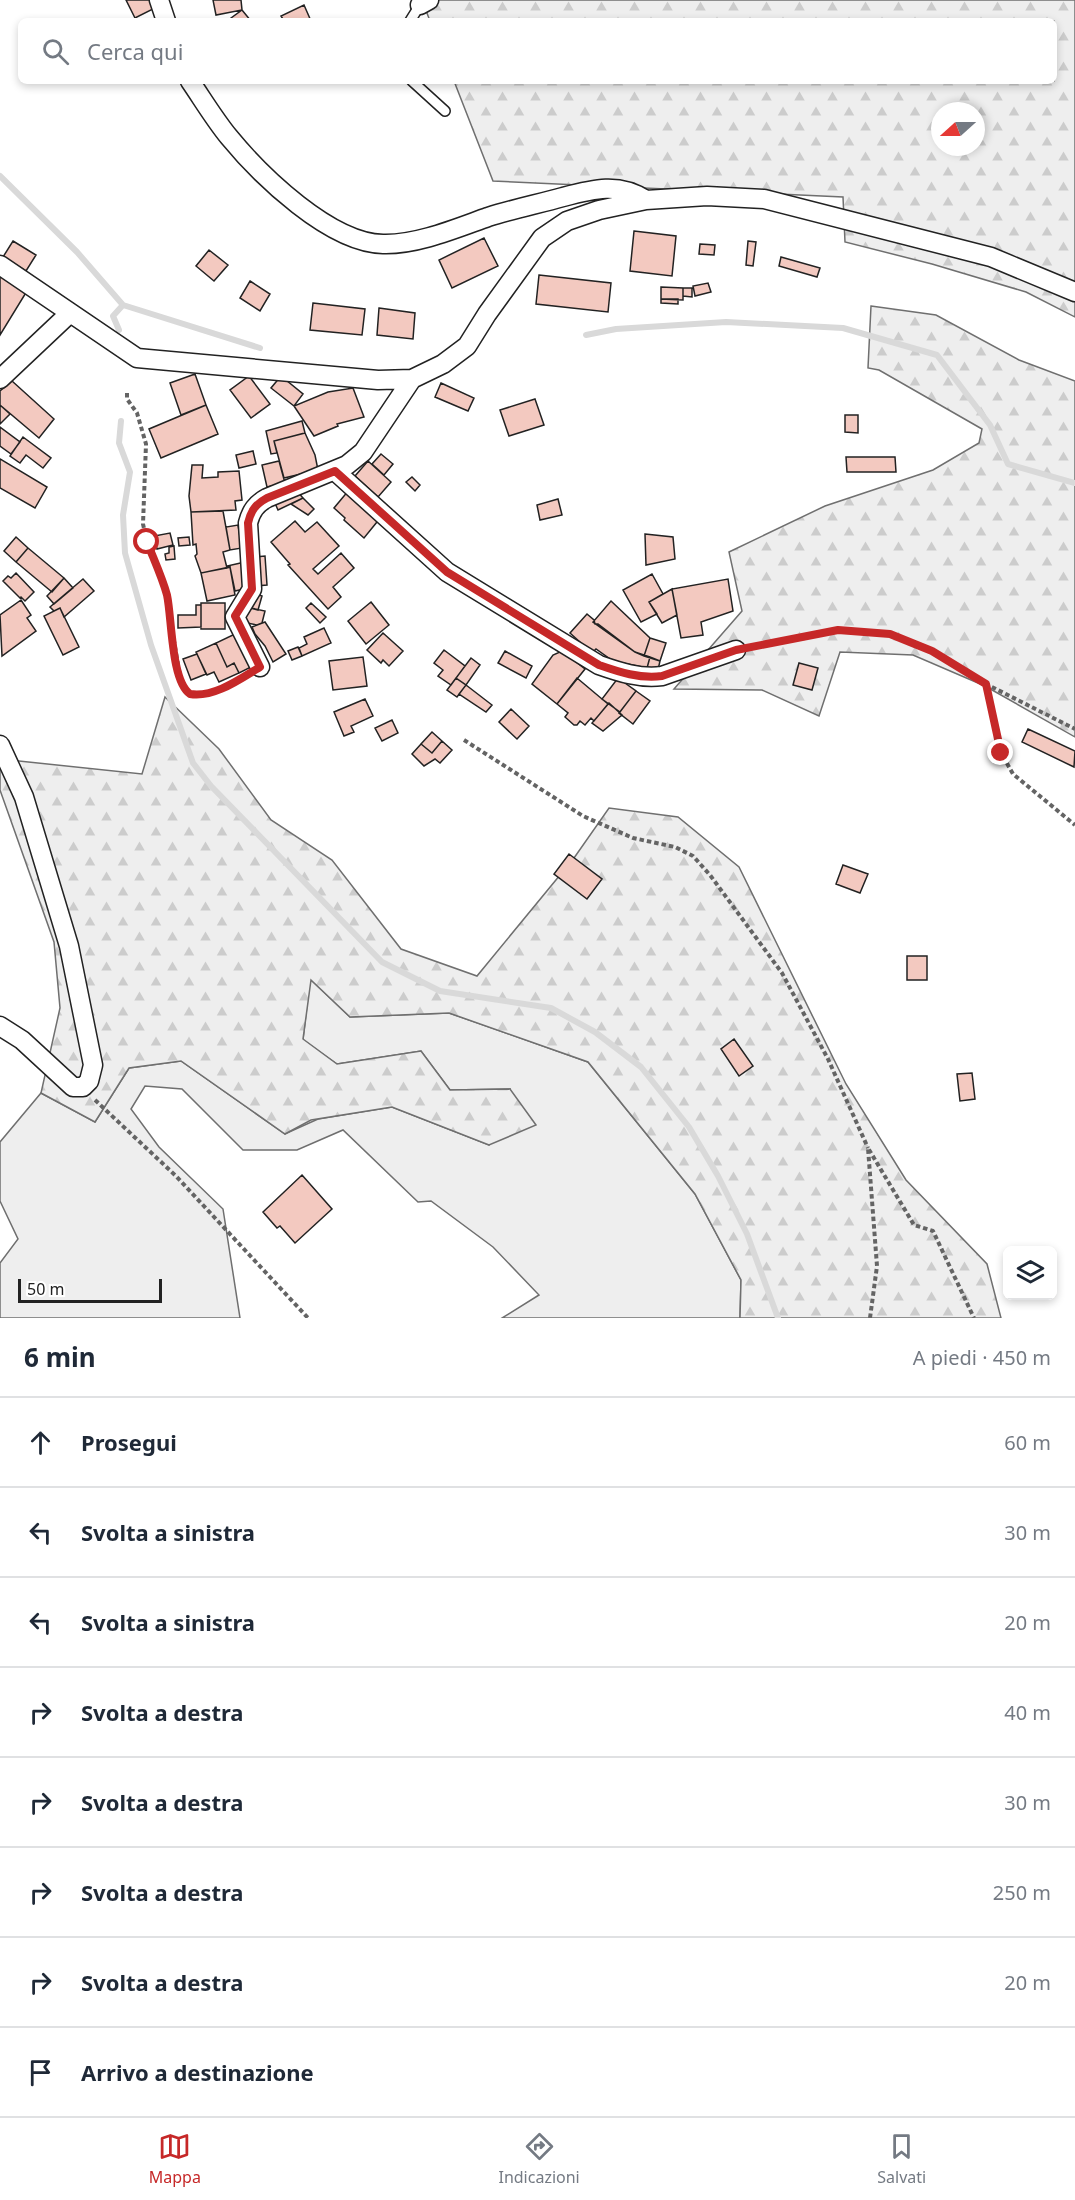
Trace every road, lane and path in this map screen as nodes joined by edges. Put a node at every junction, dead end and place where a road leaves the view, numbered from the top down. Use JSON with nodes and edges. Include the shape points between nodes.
{"nodes":[{"id":1,"x":159,"y":0,"type":"edge"},
{"id":2,"x":424,"y":2,"type":"edge"},
{"id":3,"x":165,"y":18,"type":"edge"},
{"id":4,"x":413,"y":18,"type":"edge"},
{"id":5,"x":192,"y":84,"type":"edge"},
{"id":6,"x":415,"y":84,"type":"edge"},
{"id":7,"x":445,"y":111,"type":"dead end"},
{"id":8,"x":646,"y":200,"type":"junction"},
{"id":9,"x":0,"y":265,"type":"edge"},
{"id":10,"x":1075,"y":292,"type":"edge"},
{"id":11,"x":70,"y":313,"type":"junction"},
{"id":12,"x":0,"y":379,"type":"edge"},
{"id":13,"x":412,"y":379,"type":"junction"},
{"id":14,"x":127,"y":393,"type":"dead end"},
{"id":15,"x":335,"y":471,"type":"junction"},
{"id":16,"x":736,"y":650,"type":"joint"},
{"id":17,"x":260,"y":667,"type":"joint"},
{"id":18,"x":986,"y":684,"type":"junction"},
{"id":19,"x":1075,"y":729,"type":"edge"},
{"id":20,"x":464,"y":740,"type":"dead end"},
{"id":21,"x":0,"y":745,"type":"edge"},
{"id":22,"x":1075,"y":825,"type":"edge"},
{"id":23,"x":0,"y":1026,"type":"edge"},
{"id":24,"x":83,"y":1087,"type":"junction"},
{"id":25,"x":868,"y":1148,"type":"junction"},
{"id":26,"x":308,"y":1318,"type":"edge"},
{"id":27,"x":870,"y":1318,"type":"edge"},
{"id":28,"x":974,"y":1318,"type":"edge"}],
"edges":[{"from":1,"to":3,"type":"street"},
{"from":2,"to":4,"type":"lane"},
{"from":5,"to":8,"type":"street","via":[[228,137],[274,184],[324,224],[359,240],[383,244],[433,236],[592,189],[618,188]]},
{"from":6,"to":7,"type":"lane"},
{"from":8,"to":10,"type":"street","via":[[706,196],[764,199],[991,257]]},
{"from":8,"to":13,"type":"street","via":[[567,221],[542,238],[467,346],[443,364]]},
{"from":9,"to":11,"type":"street"},
{"from":11,"to":12,"type":"street"},
{"from":11,"to":13,"type":"street","via":[[137,358],[378,380]]},
{"from":13,"to":15,"type":"street","via":[[363,452]]},
{"from":14,"to":17,"type":"path","via":[[146,444],[143,524],[166,594],[183,687],[190,694],[202,694],[235,682]]},
{"from":15,"to":16,"type":"street","via":[[447,572],[599,665],[650,678]]},
{"from":15,"to":17,"type":"street","via":[[267,498],[251,513],[248,523],[252,589],[235,616]]},
{"from":16,"to":18,"type":"path","via":[[838,630],[890,634],[932,651]]},
{"from":18,"to":19,"type":"path"},
{"from":18,"to":22,"type":"path","via":[[1001,753],[1012,774]]},
{"from":20,"to":25,"type":"path","via":[[583,816],[633,838],[675,847],[693,856],[782,973],[828,1059]]},
{"from":21,"to":24,"type":"street","via":[[24,797],[69,946],[93,1065]]},
{"from":23,"to":24,"type":"street","via":[[22,1040],[73,1087]]},
{"from":24,"to":26,"type":"path","via":[[176,1176]]},
{"from":25,"to":27,"type":"path","via":[[877,1266]]},
{"from":25,"to":28,"type":"path","via":[[914,1225],[933,1231]]}]}
